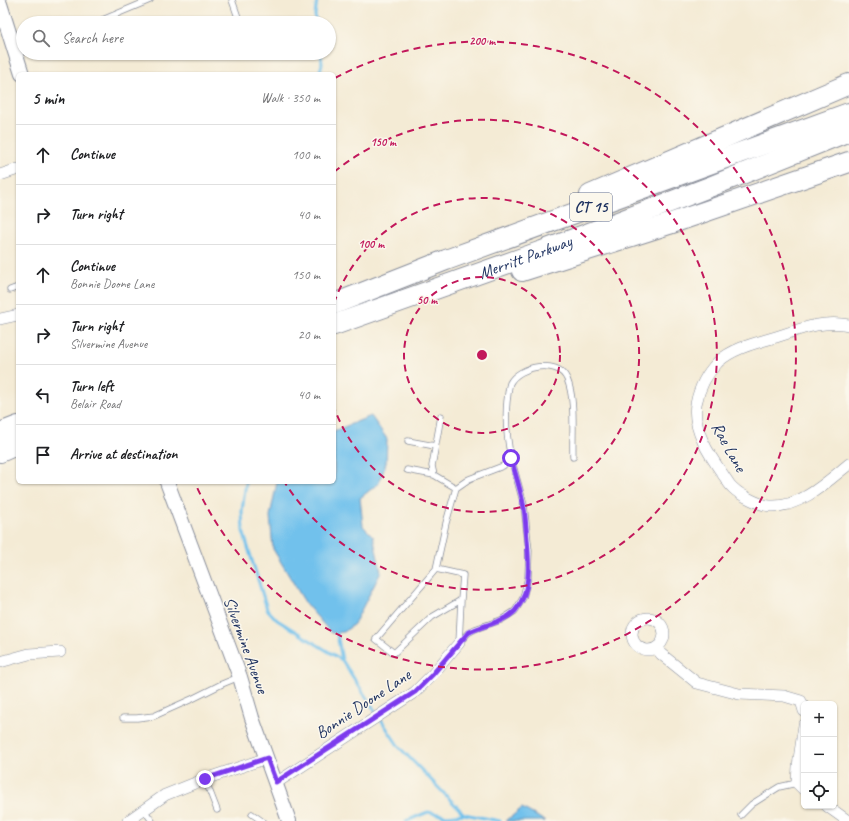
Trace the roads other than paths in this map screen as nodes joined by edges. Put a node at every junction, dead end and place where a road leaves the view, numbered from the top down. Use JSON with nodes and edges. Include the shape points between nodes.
{"nodes":[{"id":1,"x":150,"y":0,"type":"edge"},
{"id":2,"x":232,"y":0,"type":"edge"},
{"id":3,"x":0,"y":4,"type":"edge"},
{"id":4,"x":112,"y":16,"type":"edge"},
{"id":5,"x":238,"y":16,"type":"edge"},
{"id":6,"x":16,"y":47,"type":"edge"},
{"id":7,"x":19,"y":60,"type":"edge"},
{"id":8,"x":22,"y":72,"type":"edge"},
{"id":9,"x":849,"y":84,"type":"edge"},
{"id":10,"x":849,"y":113,"type":"edge"},
{"id":11,"x":849,"y":131,"type":"edge"},
{"id":12,"x":849,"y":162,"type":"edge"},
{"id":13,"x":16,"y":171,"type":"edge"},
{"id":14,"x":0,"y":175,"type":"edge"},
{"id":15,"x":446,"y":260,"type":"junction"},
{"id":16,"x":16,"y":288,"type":"edge"},
{"id":17,"x":10,"y":290,"type":"dead end"},
{"id":18,"x":336,"y":303,"type":"edge"},
{"id":19,"x":365,"y":314,"type":"junction"},
{"id":20,"x":16,"y":315,"type":"edge"},
{"id":21,"x":0,"y":319,"type":"edge"},
{"id":22,"x":336,"y":324,"type":"edge"},
{"id":23,"x":849,"y":325,"type":"edge"},
{"id":24,"x":441,"y":416,"type":"dead end"},
{"id":25,"x":16,"y":427,"type":"edge"},
{"id":26,"x":0,"y":433,"type":"edge"},
{"id":27,"x":408,"y":441,"type":"dead end"},
{"id":28,"x":16,"y":445,"type":"edge"},
{"id":29,"x":436,"y":446,"type":"junction"},
{"id":30,"x":0,"y":452,"type":"edge"},
{"id":31,"x":573,"y":457,"type":"dead end"},
{"id":32,"x":511,"y":458,"type":"junction"},
{"id":33,"x":849,"y":464,"type":"edge"},
{"id":34,"x":407,"y":470,"type":"dead end"},
{"id":35,"x":434,"y":475,"type":"junction"},
{"id":36,"x":168,"y":484,"type":"edge"},
{"id":37,"x":456,"y":488,"type":"junction"},
{"id":38,"x":436,"y":569,"type":"junction"},
{"id":39,"x":462,"y":600,"type":"junction"},
{"id":40,"x":459,"y":643,"type":"junction"},
{"id":41,"x":656,"y":648,"type":"dead end"},
{"id":42,"x":60,"y":652,"type":"dead end"},
{"id":43,"x":0,"y":662,"type":"edge"},
{"id":44,"x":240,"y":677,"type":"junction"},
{"id":45,"x":801,"y":704,"type":"edge"},
{"id":46,"x":123,"y":718,"type":"dead end"},
{"id":47,"x":802,"y":737,"type":"edge"},
{"id":48,"x":267,"y":758,"type":"junction"},
{"id":49,"x":205,"y":779,"type":"junction"},
{"id":50,"x":276,"y":782,"type":"junction"},
{"id":51,"x":801,"y":786,"type":"edge"},
{"id":52,"x":831,"y":809,"type":"edge"},
{"id":53,"x":144,"y":810,"type":"junction"},
{"id":54,"x":217,"y":810,"type":"dead end"},
{"id":55,"x":252,"y":814,"type":"dead end"},
{"id":56,"x":741,"y":815,"type":"dead end"},
{"id":57,"x":128,"y":821,"type":"edge"},
{"id":58,"x":152,"y":821,"type":"edge"},
{"id":59,"x":262,"y":821,"type":"edge"},
{"id":60,"x":289,"y":821,"type":"edge"},
{"id":61,"x":848,"y":821,"type":"edge"}],
"edges":[{"from":1,"to":4,"type":"lane"},
{"from":2,"to":5,"type":"lane"},
{"from":3,"to":6,"type":"street"},
{"from":7,"to":8,"type":"street"},
{"from":9,"to":15,"type":"highway","via":[[550,212]]},
{"from":10,"to":15,"type":"highway","name":"Merritt Parkway","number":"CT 15"},
{"from":11,"to":19,"type":"highway","name":"Merritt Parkway","number":"CT 15","via":[[542,250]]},
{"from":12,"to":19,"type":"highway","via":[[519,272],[438,297]]},
{"from":13,"to":14,"type":"street"},
{"from":15,"to":18,"type":"highway","name":"Merritt Parkway","number":"CT 15"},
{"from":16,"to":17,"type":"lane"},
{"from":19,"to":22,"type":"highway","name":"Merritt Parkway","number":"CT 15"},
{"from":20,"to":21,"type":"street"},
{"from":23,"to":33,"type":"street","name":"Rae Lane","via":[[818,324],[731,352],[718,362],[703,381],[696,405],[696,418],[699,433],[713,460],[733,488],[751,500],[770,506],[796,501],[822,486]]},
{"from":24,"to":29,"type":"lane"},
{"from":25,"to":26,"type":"highway"},
{"from":27,"to":29,"type":"lane"},
{"from":28,"to":30,"type":"highway"},
{"from":29,"to":35,"type":"lane","via":[[432,466]]},
{"from":31,"to":32,"type":"lane","via":[[572,398],[567,378],[555,369],[543,366],[529,369],[510,383],[505,425]]},
{"from":32,"to":37,"type":"lane","via":[[503,466]]},
{"from":32,"to":40,"type":"lane","via":[[524,505],[528,577],[523,598],[514,611],[501,620],[468,633]]},
{"from":34,"to":35,"type":"lane"},
{"from":35,"to":37,"type":"lane"},
{"from":36,"to":44,"type":"street","name":"Silvermine Avenue"},
{"from":37,"to":38,"type":"lane"},
{"from":38,"to":39,"type":"lane","via":[[463,575]]},
{"from":38,"to":39,"type":"lane","via":[[376,639],[394,653],[432,618]]},
{"from":39,"to":40,"type":"lane"},
{"from":40,"to":50,"type":"street","name":"Bonnie Doone Lane","via":[[428,680],[406,700]]},
{"from":41,"to":45,"type":"street","via":[[697,683],[739,694],[784,696]]},
{"from":42,"to":43,"type":"street","via":[[29,654]]},
{"from":44,"to":46,"type":"lane","via":[[154,716]]},
{"from":44,"to":48,"type":"street","name":"Silvermine Avenue"},
{"from":47,"to":51,"type":"street","via":[[798,766]]},
{"from":48,"to":49,"type":"street"},
{"from":48,"to":50,"type":"street","name":"Silvermine Avenue"},
{"from":49,"to":53,"type":"street","via":[[165,795]]},
{"from":49,"to":54,"type":"lane"},
{"from":50,"to":60,"type":"street","name":"Silvermine Avenue"},
{"from":51,"to":56,"type":"lane","via":[[779,787],[752,804]]},
{"from":52,"to":61,"type":"street"},
{"from":53,"to":57,"type":"street"},
{"from":53,"to":58,"type":"lane"},
{"from":55,"to":59,"type":"lane"}]}
